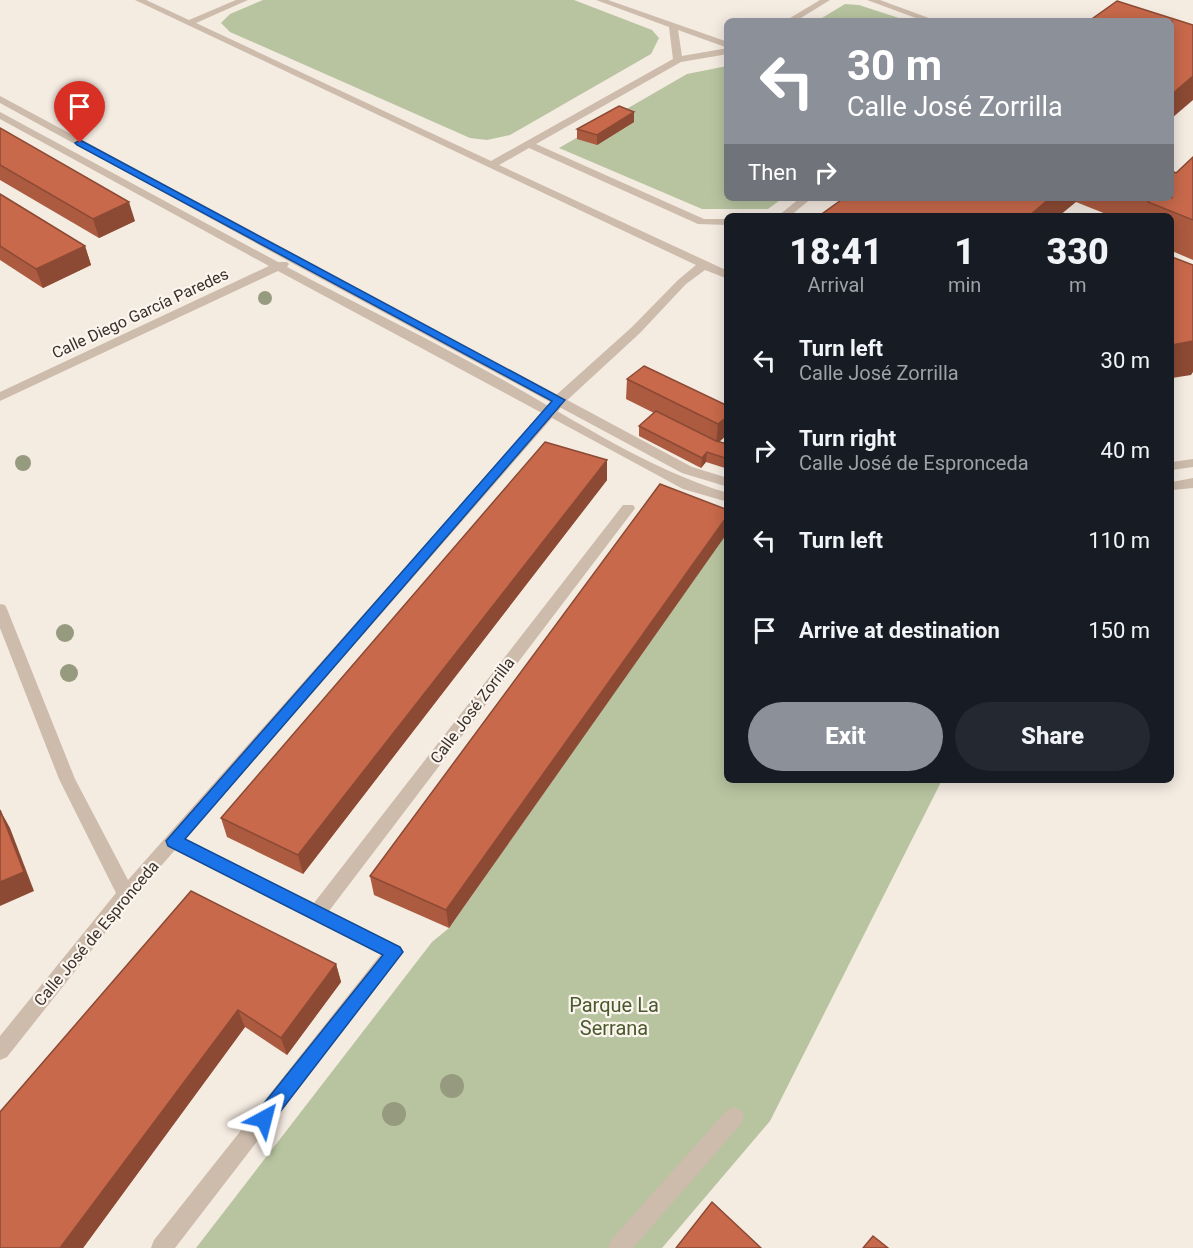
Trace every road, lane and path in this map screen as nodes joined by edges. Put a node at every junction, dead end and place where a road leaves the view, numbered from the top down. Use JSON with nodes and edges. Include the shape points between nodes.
{"nodes":[{"id":1,"x":139,"y":0,"type":"edge"},
{"id":2,"x":244,"y":0,"type":"edge"},
{"id":3,"x":600,"y":0,"type":"edge"},
{"id":4,"x":826,"y":0,"type":"edge"},
{"id":5,"x":871,"y":0,"type":"edge"},
{"id":6,"x":794,"y":18,"type":"edge"},
{"id":7,"x":924,"y":18,"type":"edge"},
{"id":8,"x":189,"y":23,"type":"junction"},
{"id":9,"x":673,"y":27,"type":"junction"},
{"id":10,"x":724,"y":44,"type":"edge"},
{"id":11,"x":724,"y":52,"type":"edge"},
{"id":12,"x":678,"y":60,"type":"junction"},
{"id":13,"x":0,"y":99,"type":"edge"},
{"id":14,"x":0,"y":115,"type":"edge"},
{"id":15,"x":528,"y":144,"type":"junction"},
{"id":16,"x":490,"y":165,"type":"junction"},
{"id":17,"x":803,"y":201,"type":"edge"},
{"id":18,"x":787,"y":213,"type":"edge"},
{"id":19,"x":724,"y":222,"type":"edge"},
{"id":20,"x":294,"y":260,"type":"junction"},
{"id":21,"x":704,"y":265,"type":"junction"},
{"id":22,"x":278,"y":266,"type":"junction"},
{"id":23,"x":724,"y":274,"type":"edge"},
{"id":24,"x":0,"y":397,"type":"edge"},
{"id":25,"x":555,"y":406,"type":"junction"},
{"id":26,"x":1193,"y":463,"type":"edge"},
{"id":27,"x":1174,"y":466,"type":"edge"},
{"id":28,"x":724,"y":482,"type":"edge"},
{"id":29,"x":1193,"y":483,"type":"edge"},
{"id":30,"x":1174,"y":486,"type":"edge"},
{"id":31,"x":724,"y":497,"type":"edge"},
{"id":32,"x":628,"y":508,"type":"dead end"},
{"id":33,"x":0,"y":609,"type":"edge"},
{"id":34,"x":174,"y":841,"type":"junction"},
{"id":35,"x":126,"y":894,"type":"junction"},
{"id":36,"x":317,"y":913,"type":"junction"},
{"id":37,"x":0,"y":1051,"type":"edge"},
{"id":38,"x":734,"y":1117,"type":"dead end"},
{"id":39,"x":162,"y":1248,"type":"edge"},
{"id":40,"x":619,"y":1248,"type":"edge"}],
"edges":[{"from":1,"to":8,"type":"street"},
{"from":2,"to":8,"type":"street"},
{"from":3,"to":9,"type":"street"},
{"from":4,"to":6,"type":"street"},
{"from":5,"to":7,"type":"street"},
{"from":8,"to":16,"type":"street"},
{"from":9,"to":10,"type":"street"},
{"from":9,"to":12,"type":"street"},
{"from":11,"to":12,"type":"street"},
{"from":12,"to":15,"type":"street"},
{"from":13,"to":20,"type":"street"},
{"from":14,"to":22,"type":"street"},
{"from":15,"to":16,"type":"street"},
{"from":15,"to":19,"type":"street","via":[[702,222]]},
{"from":16,"to":21,"type":"street"},
{"from":17,"to":18,"type":"street"},
{"from":20,"to":22,"type":"street","name":"Calle Diego García Paredes"},
{"from":20,"to":25,"type":"street"},
{"from":21,"to":23,"type":"street"},
{"from":21,"to":25,"type":"street","name":"Calle José de Espronceda"},
{"from":22,"to":24,"type":"street","name":"Calle Diego García Paredes"},
{"from":22,"to":25,"type":"street"},
{"from":25,"to":28,"type":"street","via":[[687,470]]},
{"from":25,"to":31,"type":"street","via":[[688,486]]},
{"from":25,"to":34,"type":"street","name":"Calle José de Espronceda"},
{"from":26,"to":27,"type":"street"},
{"from":29,"to":30,"type":"street"},
{"from":32,"to":36,"type":"street","name":"Calle José Zorrilla"},
{"from":33,"to":35,"type":"street","via":[[68,779]]},
{"from":34,"to":35,"type":"street","name":"Calle José de Espronceda"},
{"from":34,"to":36,"type":"street"},
{"from":35,"to":37,"type":"street","name":"Calle José de Espronceda"},
{"from":36,"to":39,"type":"street","via":[[394,952]]},
{"from":38,"to":40,"type":"street"}]}
